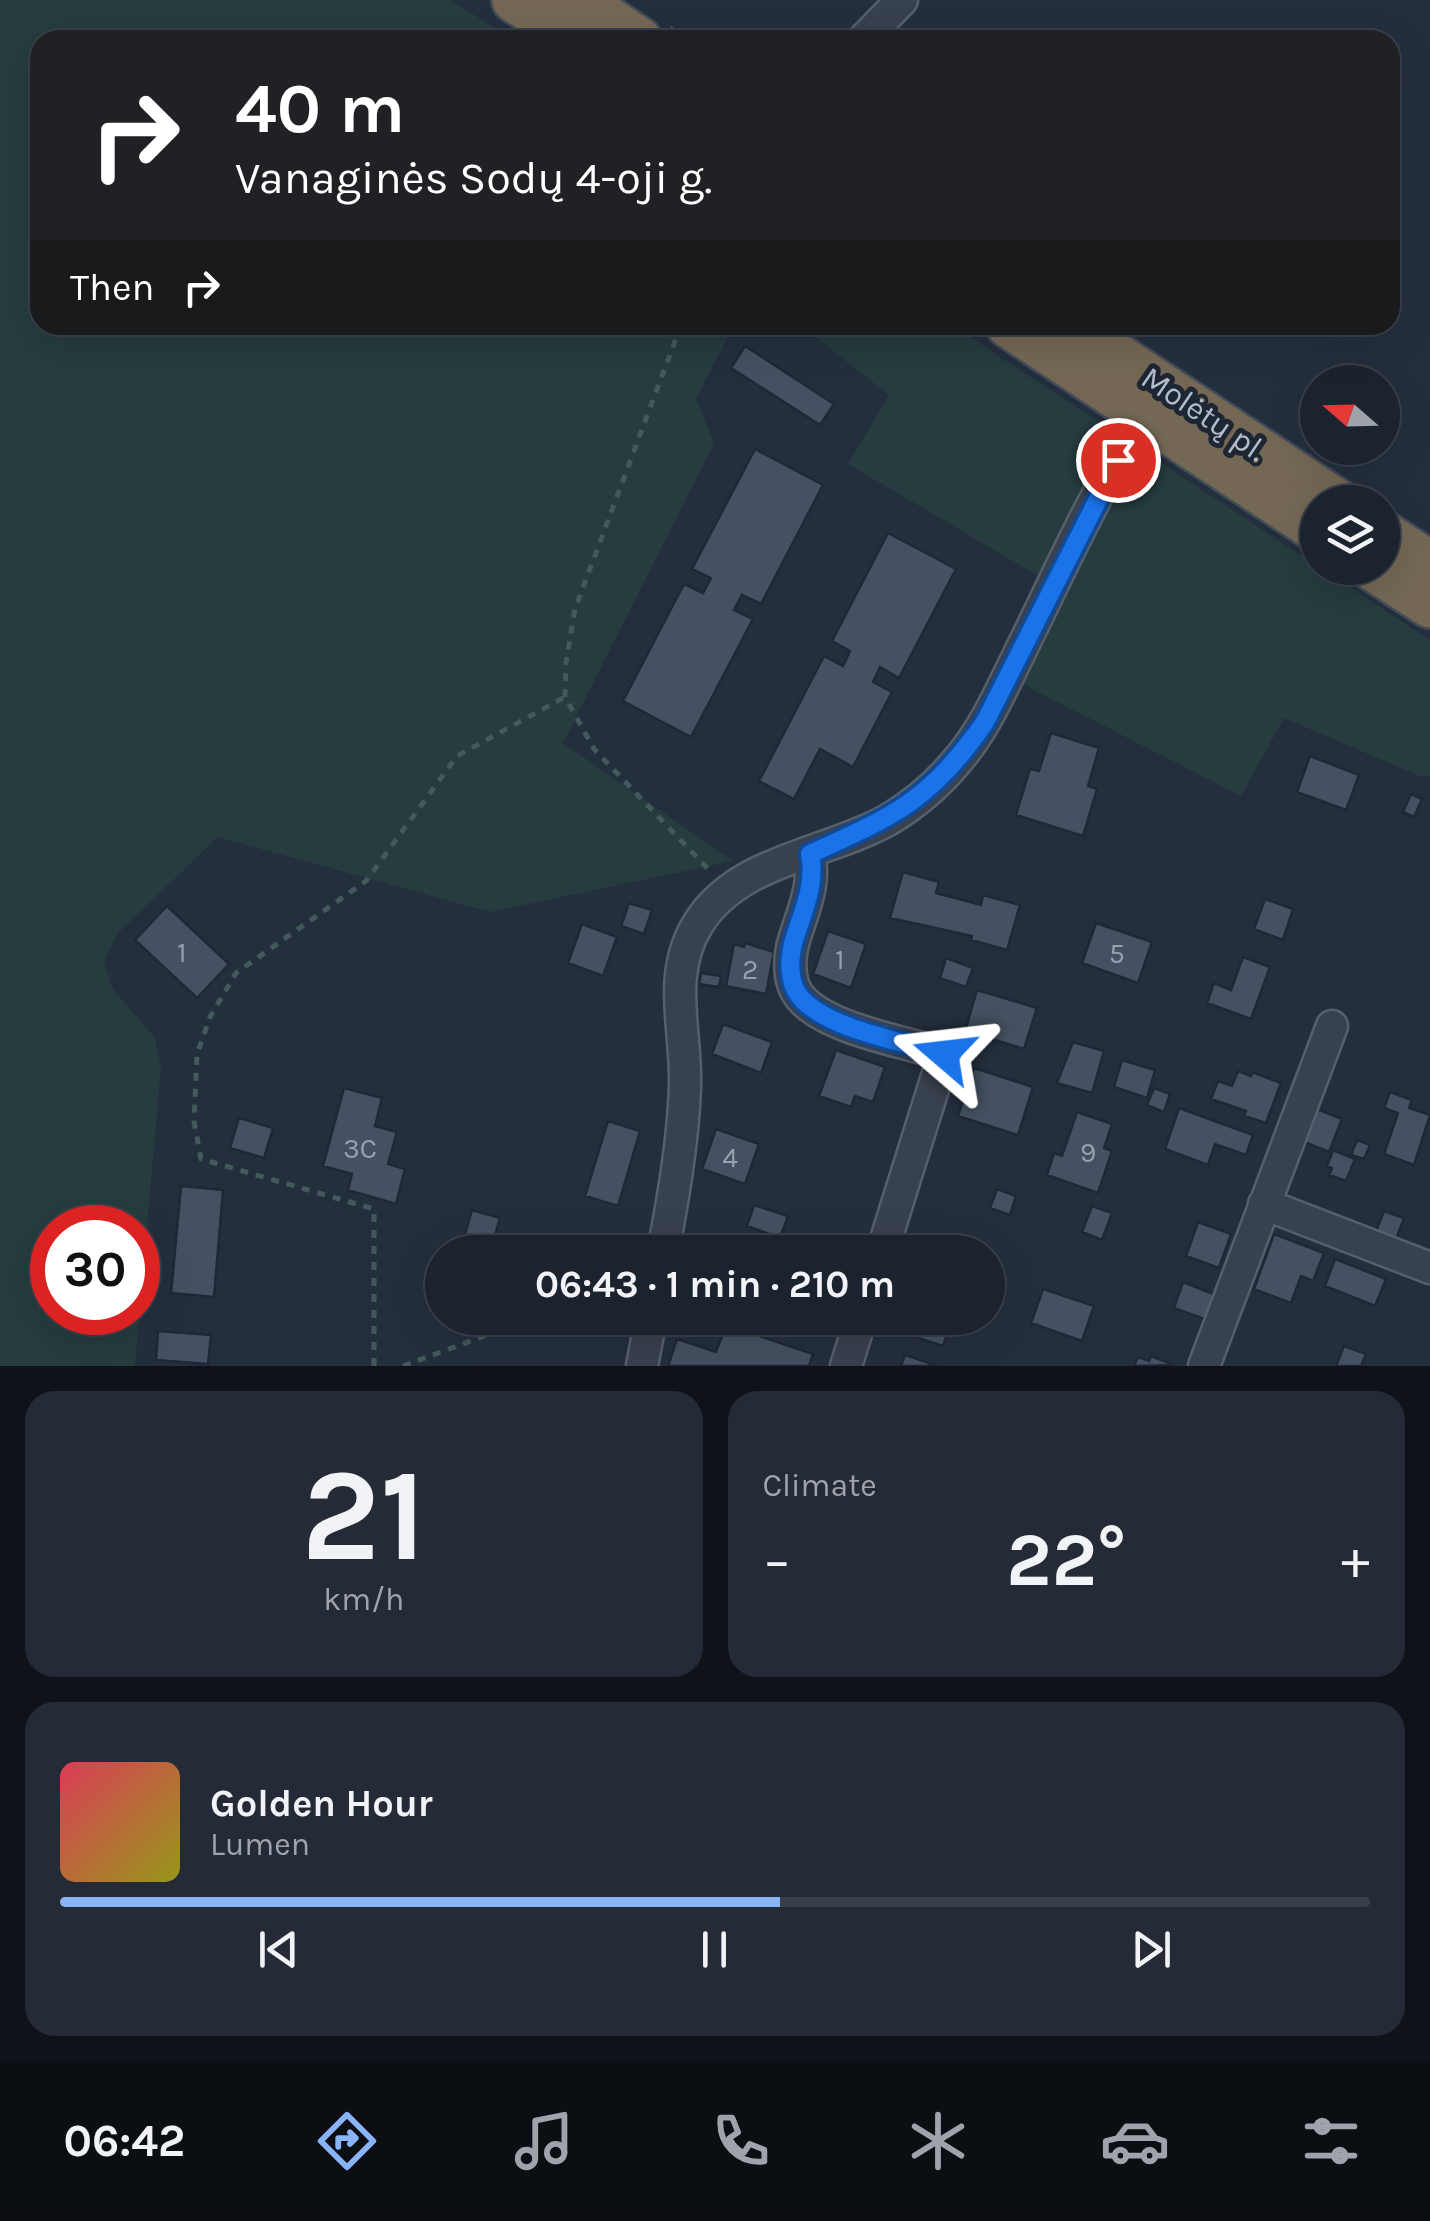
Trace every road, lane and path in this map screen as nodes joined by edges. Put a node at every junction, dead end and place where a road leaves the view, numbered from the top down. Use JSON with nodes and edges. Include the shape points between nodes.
{"nodes":[{"id":1,"x":515,"y":0,"type":"edge"},
{"id":2,"x":579,"y":0,"type":"edge"},
{"id":3,"x":902,"y":0,"type":"edge"},
{"id":4,"x":562,"y":30,"type":"edge"},
{"id":5,"x":625,"y":30,"type":"edge"},
{"id":6,"x":873,"y":30,"type":"edge"},
{"id":7,"x":677,"y":335,"type":"edge"},
{"id":8,"x":1024,"y":335,"type":"edge"},
{"id":9,"x":1085,"y":335,"type":"edge"},
{"id":10,"x":1144,"y":415,"type":"junction"},
{"id":11,"x":1312,"y":485,"type":"edge"},
{"id":12,"x":1300,"y":518,"type":"edge"},
{"id":13,"x":1400,"y":545,"type":"edge"},
{"id":14,"x":1430,"y":564,"type":"edge"},
{"id":15,"x":1399,"y":585,"type":"edge"},
{"id":16,"x":1430,"y":605,"type":"edge"},
{"id":17,"x":565,"y":697,"type":"junction"},
{"id":18,"x":810,"y":854,"type":"junction"},
{"id":19,"x":728,"y":891,"type":"junction"},
{"id":20,"x":1332,"y":1026,"type":"dead end"},
{"id":21,"x":1264,"y":1204,"type":"junction"},
{"id":22,"x":665,"y":1235,"type":"edge"},
{"id":23,"x":887,"y":1235,"type":"edge"},
{"id":24,"x":1430,"y":1268,"type":"edge"},
{"id":25,"x":487,"y":1335,"type":"edge"},
{"id":26,"x":648,"y":1335,"type":"edge"},
{"id":27,"x":856,"y":1335,"type":"edge"},
{"id":28,"x":374,"y":1366,"type":"edge"},
{"id":29,"x":403,"y":1366,"type":"edge"},
{"id":30,"x":642,"y":1366,"type":"edge"},
{"id":31,"x":846,"y":1366,"type":"edge"},
{"id":32,"x":1204,"y":1366,"type":"edge"}],
"edges":[{"from":1,"to":4,"type":"highway"},
{"from":2,"to":5,"type":"highway"},
{"from":3,"to":6,"type":"street"},
{"from":7,"to":17,"type":"path","via":[[574,609]]},
{"from":8,"to":10,"type":"highway","name":"Molėtų pl."},
{"from":9,"to":11,"type":"highway","name":"Molėtų pl."},
{"from":10,"to":12,"type":"highway","name":"Molėtų pl."},
{"from":10,"to":18,"type":"street","via":[[959,760],[888,820]]},
{"from":13,"to":14,"type":"highway"},
{"from":15,"to":16,"type":"highway"},
{"from":17,"to":19,"type":"path","via":[[594,748]]},
{"from":17,"to":28,"type":"path","via":[[456,756],[366,880],[236,973],[197,1054],[194,1121],[201,1159],[374,1209]]},
{"from":18,"to":19,"type":"street","via":[[769,867]]},
{"from":18,"to":23,"type":"street","via":[[814,875],[792,946],[790,975],[798,995],[820,1013],[944,1054]]},
{"from":19,"to":22,"type":"street","via":[[699,922],[680,976],[686,1084]]},
{"from":20,"to":21,"type":"street"},
{"from":21,"to":24,"type":"street"},
{"from":21,"to":32,"type":"street"},
{"from":25,"to":29,"type":"path"},
{"from":26,"to":30,"type":"street"},
{"from":27,"to":31,"type":"street"}]}
